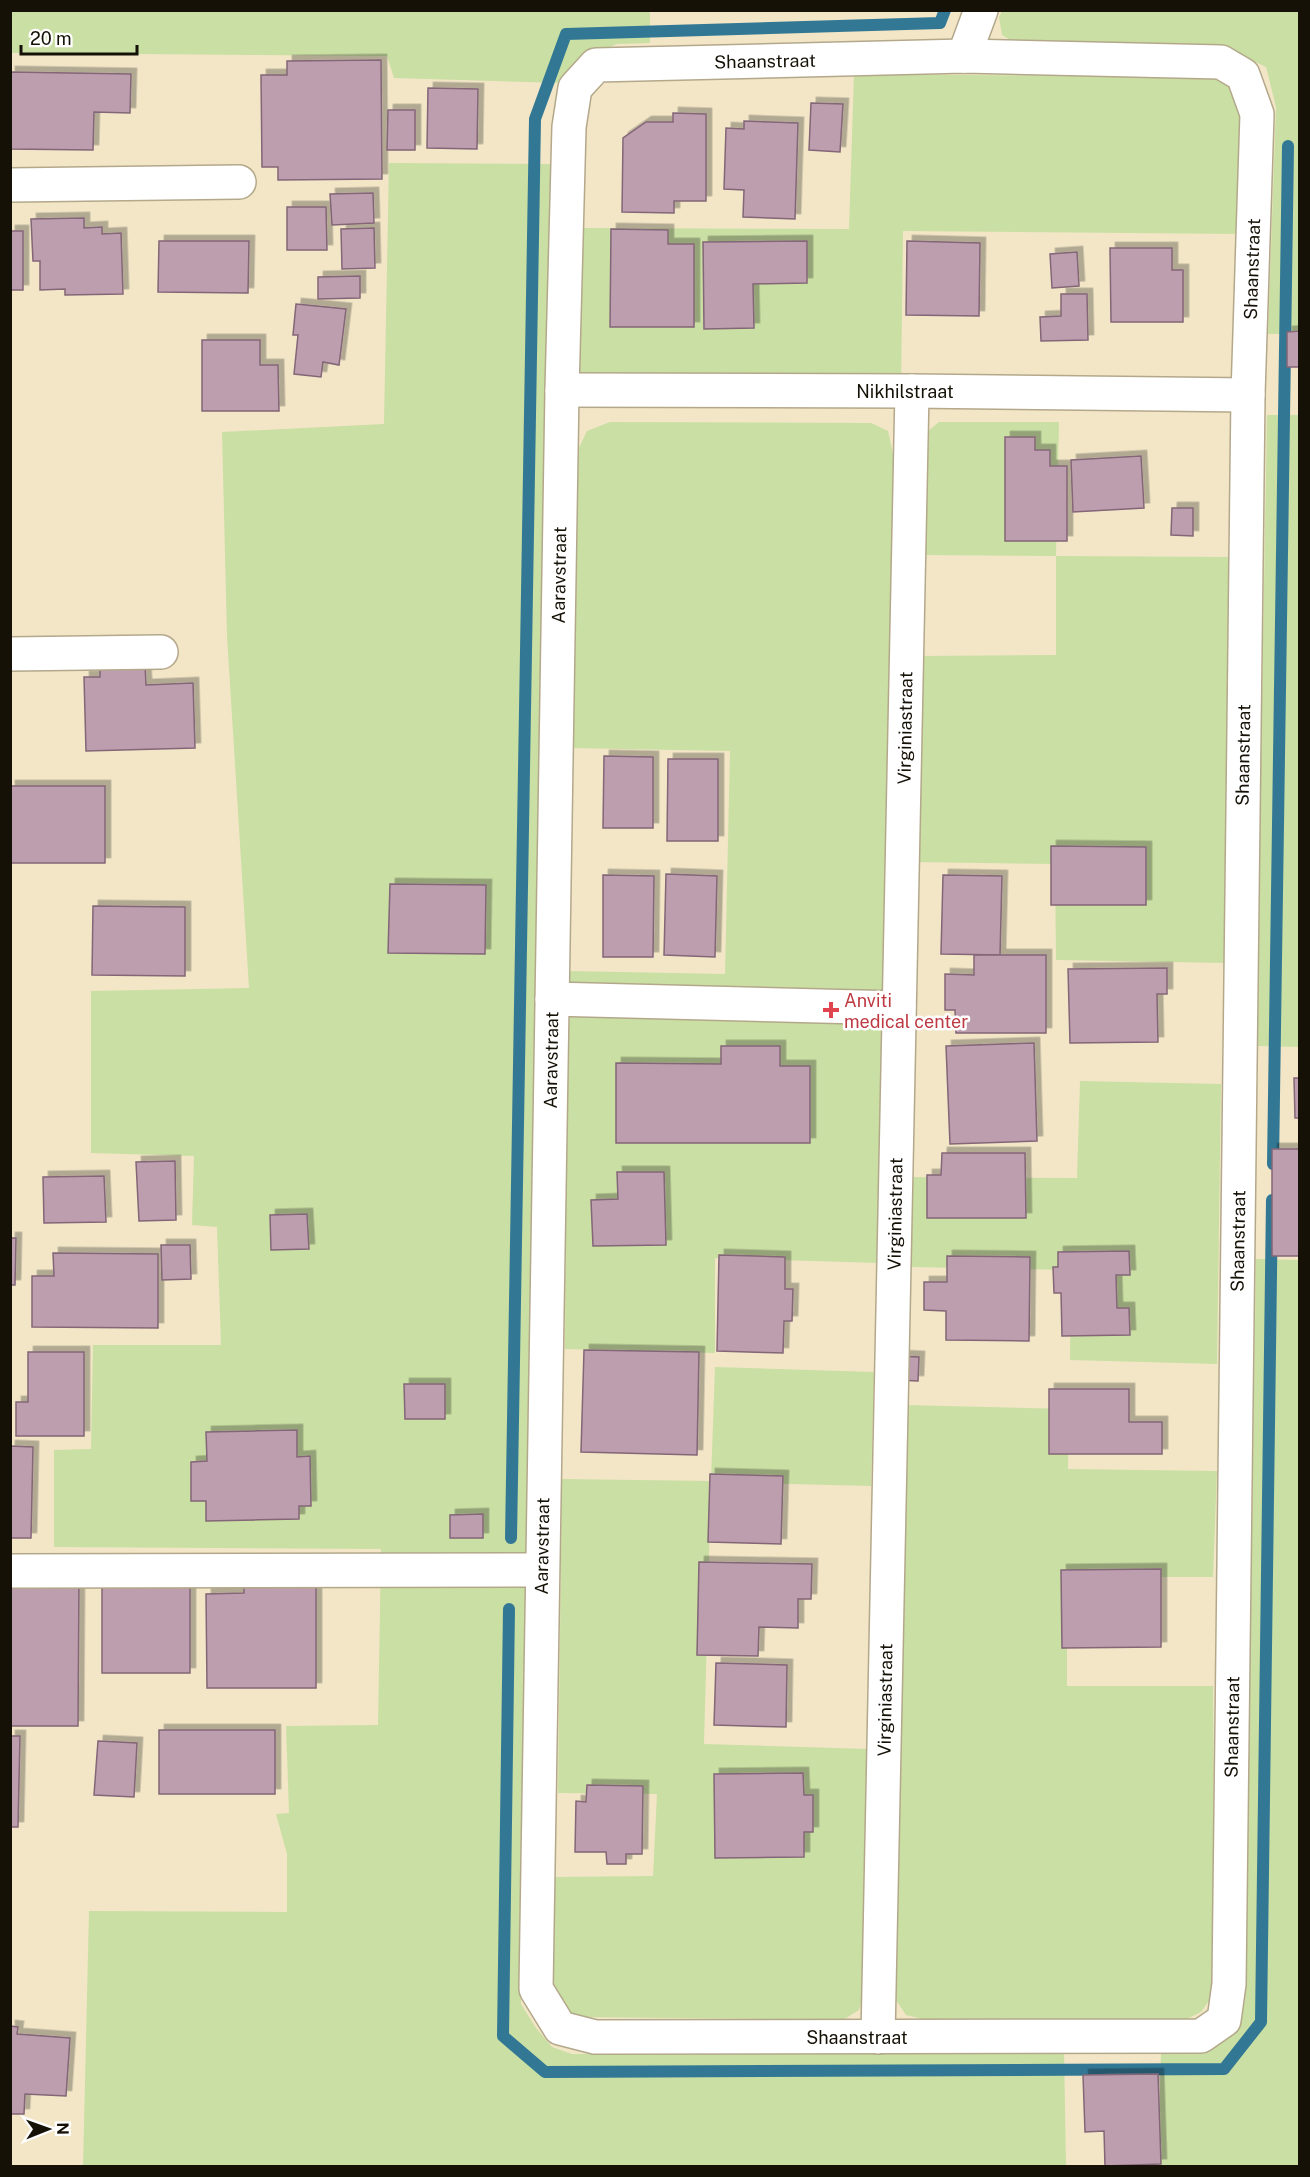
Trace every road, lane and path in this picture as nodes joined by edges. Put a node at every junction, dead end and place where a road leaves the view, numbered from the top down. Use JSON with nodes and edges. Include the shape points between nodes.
{"nodes":[{"id":1,"x":981,"y":10,"type":"edge"},
{"id":2,"x":964,"y":56,"type":"junction"},
{"id":3,"x":575,"y":88,"type":"joint"},
{"id":4,"x":239,"y":182,"type":"dead end"},
{"id":5,"x":10,"y":185,"type":"edge"},
{"id":6,"x":562,"y":390,"type":"junction"},
{"id":7,"x":912,"y":391,"type":"junction"},
{"id":8,"x":1248,"y":395,"type":"junction"},
{"id":9,"x":161,"y":652,"type":"dead end"},
{"id":10,"x":10,"y":654,"type":"edge"},
{"id":11,"x":552,"y":999,"type":"junction"},
{"id":12,"x":899,"y":1008,"type":"junction"},
{"id":13,"x":542,"y":1570,"type":"junction"},
{"id":14,"x":10,"y":1571,"type":"edge"},
{"id":15,"x":560,"y":2028,"type":"joint"},
{"id":16,"x":878,"y":2037,"type":"junction"}],
"edges":[{"from":1,"to":2,"type":"street"},
{"from":2,"to":3,"type":"street","name":"Shaanstraat","via":[[596,65]]},
{"from":2,"to":8,"type":"street","name":"Shaanstraat","via":[[1221,62],[1243,75],[1257,114]]},
{"from":3,"to":6,"type":"street","name":"Aaravstraat","via":[[569,127]]},
{"from":4,"to":5,"type":"street"},
{"from":6,"to":7,"type":"street","name":"Nikhilstraat"},
{"from":6,"to":11,"type":"street","name":"Aaravstraat"},
{"from":7,"to":8,"type":"street","name":"Nikhilstraat"},
{"from":7,"to":12,"type":"street","name":"Virginiastraat"},
{"from":8,"to":16,"type":"street","name":"Shaanstraat","via":[[1229,1984],[1224,2020],[1202,2036]]},
{"from":9,"to":10,"type":"street"},
{"from":11,"to":12,"type":"street"},
{"from":11,"to":13,"type":"street","name":"Aaravstraat"},
{"from":12,"to":16,"type":"street","name":"Virginiastraat"},
{"from":13,"to":14,"type":"street"},
{"from":13,"to":15,"type":"street","name":"Aaravstraat","via":[[537,1989]]},
{"from":15,"to":16,"type":"street","name":"Shaanstraat","via":[[595,2037]]}]}
